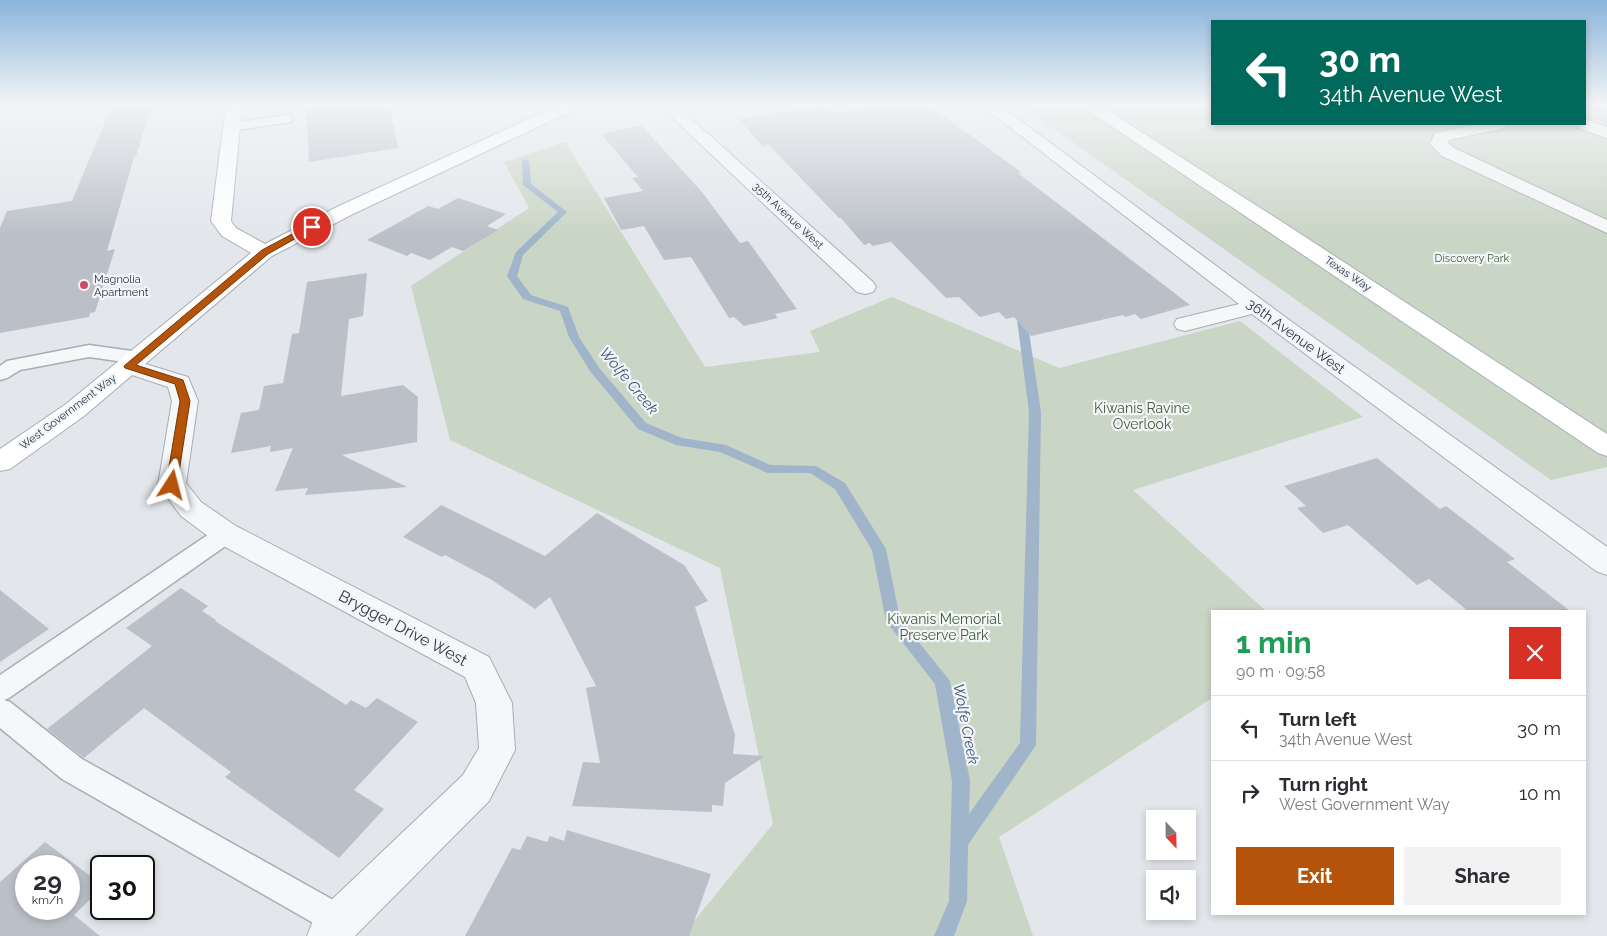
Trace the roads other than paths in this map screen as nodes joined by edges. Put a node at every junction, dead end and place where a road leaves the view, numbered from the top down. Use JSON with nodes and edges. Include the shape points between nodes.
{"nodes":[{"id":1,"x":229,"y":149,"type":"edge"},
{"id":2,"x":476,"y":149,"type":"edge"},
{"id":3,"x":714,"y":149,"type":"edge"},
{"id":4,"x":1047,"y":149,"type":"edge"},
{"id":5,"x":1156,"y":149,"type":"edge"},
{"id":6,"x":1444,"y":149,"type":"edge"},
{"id":7,"x":1607,"y":227,"type":"edge"},
{"id":8,"x":265,"y":252,"type":"junction"},
{"id":9,"x":864,"y":287,"type":"dead end"},
{"id":10,"x":1256,"y":306,"type":"junction"},
{"id":11,"x":1185,"y":324,"type":"dead end"},
{"id":12,"x":134,"y":362,"type":"junction"},
{"id":13,"x":0,"y":374,"type":"edge"},
{"id":14,"x":1607,"y":447,"type":"edge"},
{"id":15,"x":0,"y":462,"type":"edge"},
{"id":16,"x":226,"y":534,"type":"junction"},
{"id":17,"x":1607,"y":563,"type":"edge"},
{"id":18,"x":0,"y":690,"type":"edge"},
{"id":19,"x":0,"y":711,"type":"edge"},
{"id":20,"x":334,"y":929,"type":"edge"}],
"edges":[{"from":1,"to":8,"type":"street","via":[[221,222],[229,232]]},
{"from":2,"to":8,"type":"street","name":"West Government Way","via":[[388,189]]},
{"from":3,"to":9,"type":"street","name":"35th Avenue West"},
{"from":4,"to":10,"type":"street","name":"36th Avenue West"},
{"from":5,"to":14,"type":"street","name":"Texas Way"},
{"from":6,"to":7,"type":"street"},
{"from":8,"to":12,"type":"street","name":"West Government Way"},
{"from":10,"to":11,"type":"street"},
{"from":10,"to":17,"type":"street","name":"36th Avenue West"},
{"from":12,"to":13,"type":"lane","via":[[89,351],[14,365]]},
{"from":12,"to":15,"type":"street","name":"West Government Way","via":[[74,410]]},
{"from":12,"to":16,"type":"street","name":"Brygger Drive West","via":[[179,382],[185,401],[172,485],[191,509]]},
{"from":16,"to":18,"type":"lane"},
{"from":16,"to":20,"type":"street","name":"Brygger Drive West","via":[[477,667],[494,703],[497,750],[476,788]]},
{"from":19,"to":20,"type":"lane","via":[[72,769]]}]}
